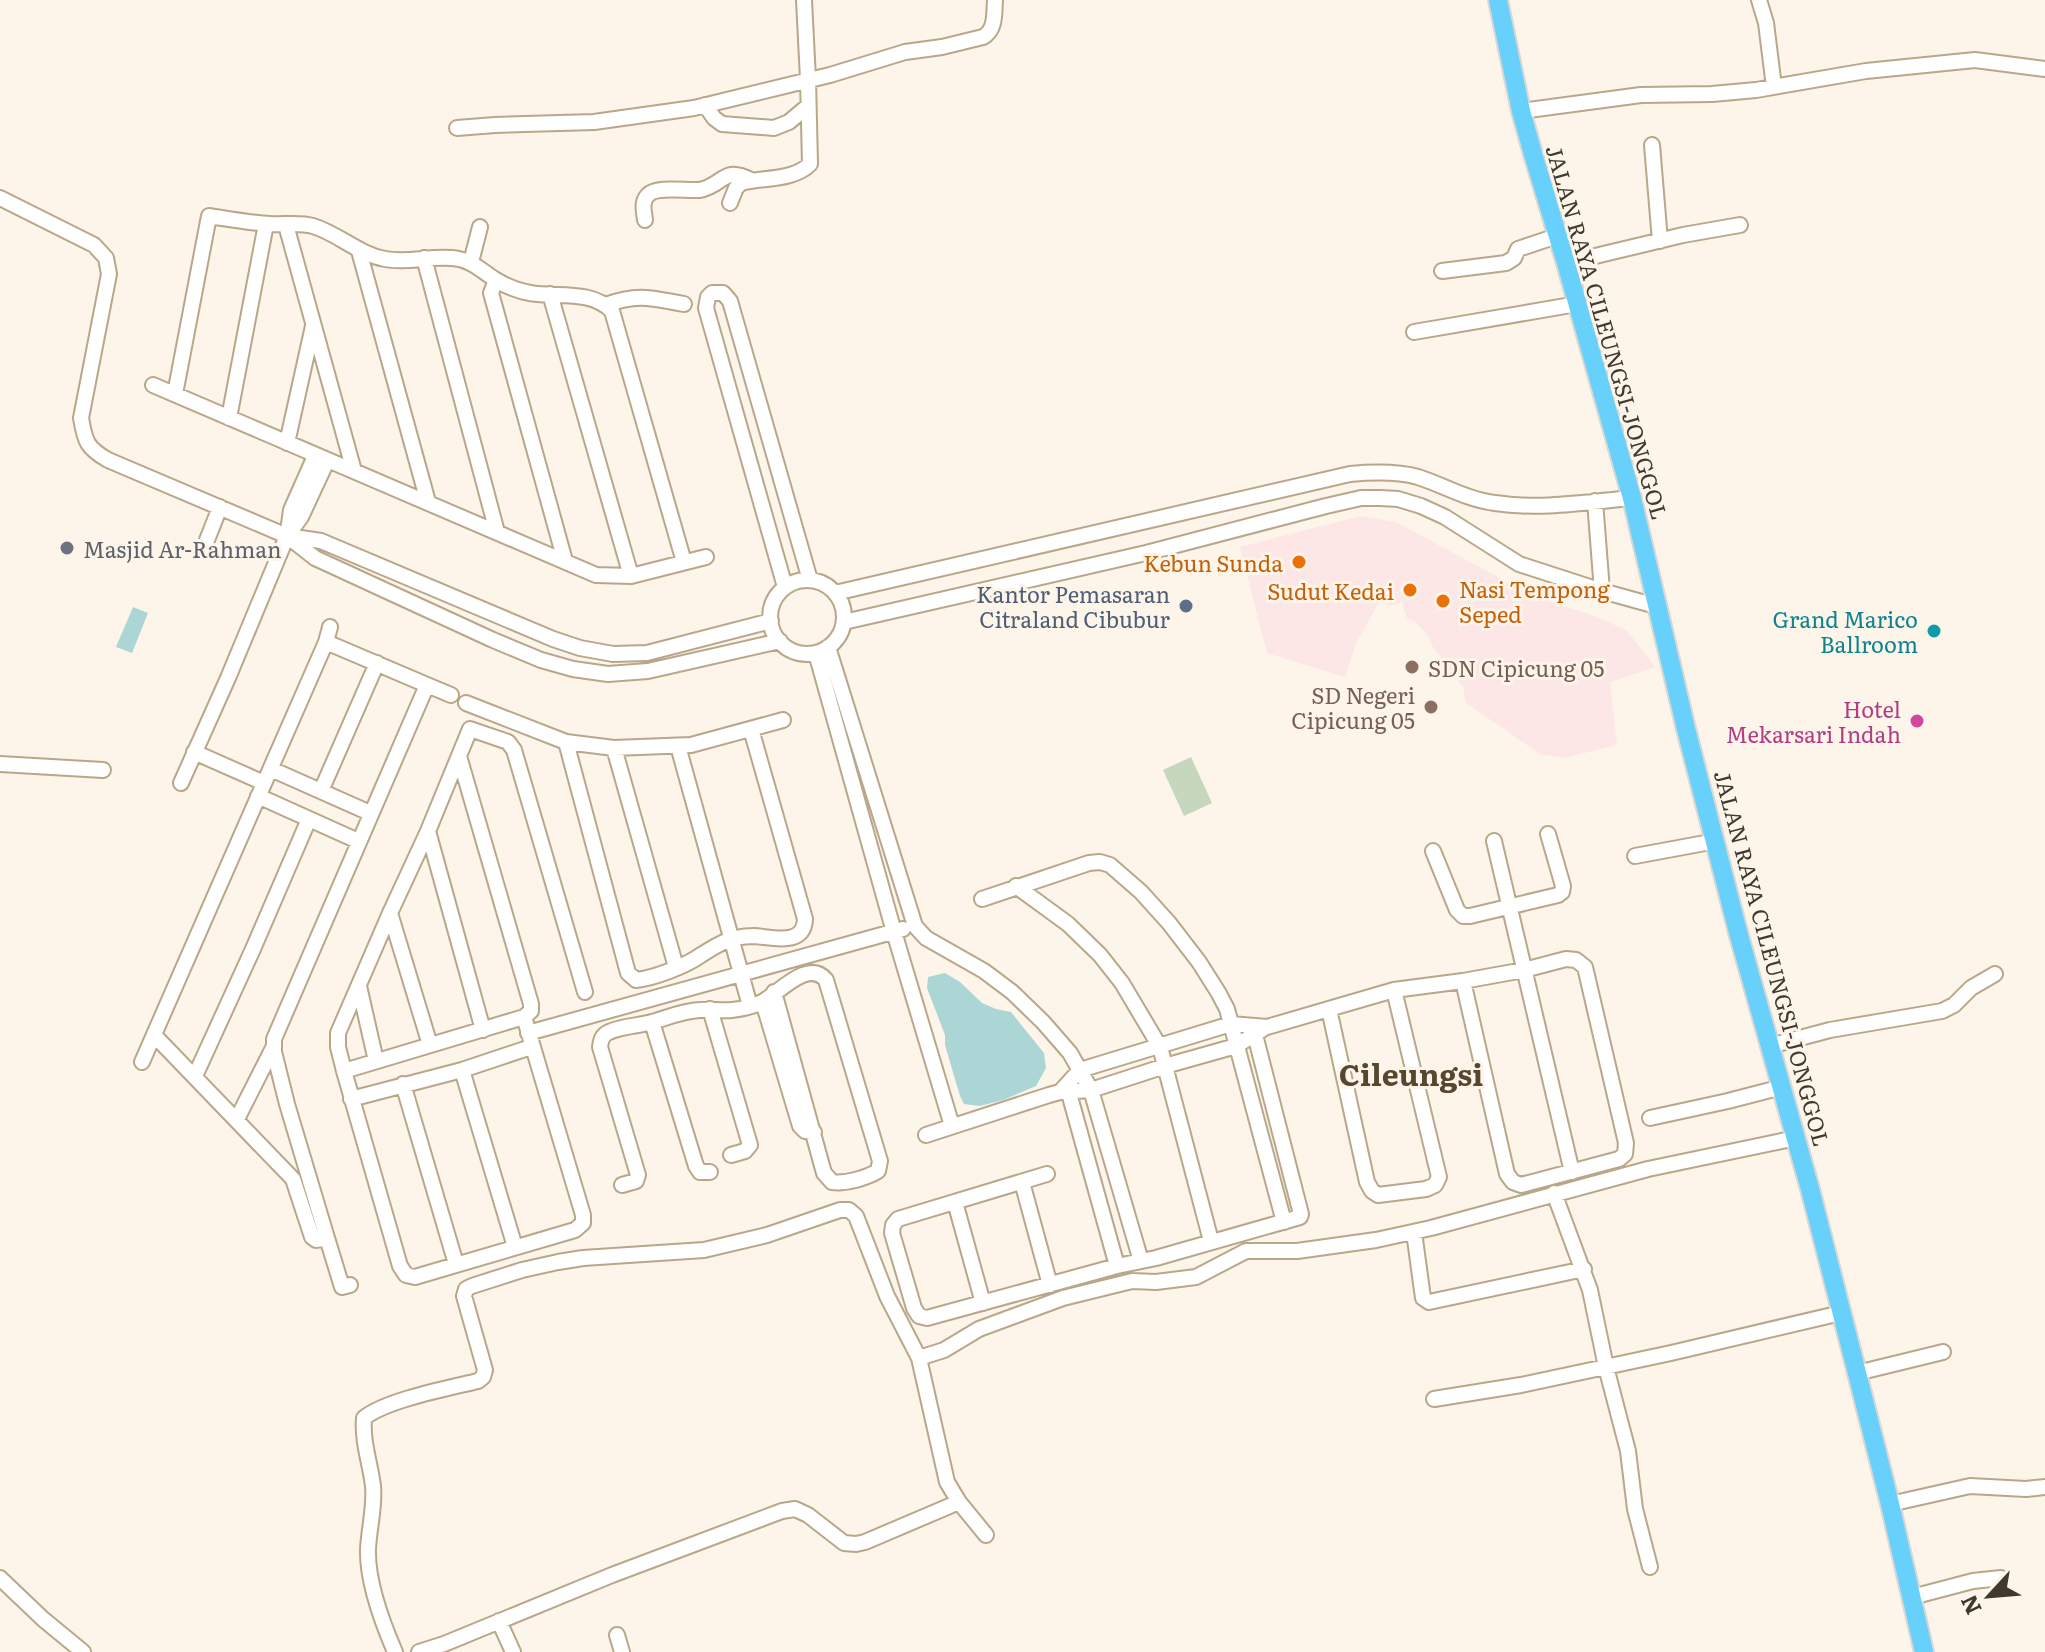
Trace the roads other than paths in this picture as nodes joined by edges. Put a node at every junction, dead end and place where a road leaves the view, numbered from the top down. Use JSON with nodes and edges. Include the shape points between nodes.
{"nodes":[{"id":1,"x":804,"y":0,"type":"edge"},
{"id":2,"x":995,"y":0,"type":"edge"},
{"id":3,"x":1498,"y":0,"type":"edge"},
{"id":4,"x":1759,"y":0,"type":"edge"},
{"id":5,"x":2045,"y":69,"type":"edge"},
{"id":6,"x":808,"y":79,"type":"junction"},
{"id":7,"x":1774,"y":87,"type":"junction"},
{"id":8,"x":705,"y":105,"type":"junction"},
{"id":9,"x":808,"y":106,"type":"junction"},
{"id":10,"x":1521,"y":111,"type":"junction"},
{"id":11,"x":457,"y":128,"type":"dead end"},
{"id":12,"x":1652,"y":145,"type":"dead end"},
{"id":13,"x":752,"y":180,"type":"junction"},
{"id":14,"x":0,"y":198,"type":"edge"},
{"id":15,"x":730,"y":203,"type":"dead end"},
{"id":16,"x":645,"y":220,"type":"dead end"},
{"id":17,"x":266,"y":224,"type":"junction"},
{"id":18,"x":286,"y":225,"type":"junction"},
{"id":19,"x":1740,"y":225,"type":"dead end"},
{"id":20,"x":480,"y":227,"type":"dead end"},
{"id":21,"x":1557,"y":236,"type":"junction"},
{"id":22,"x":1660,"y":241,"type":"junction"},
{"id":23,"x":359,"y":251,"type":"junction"},
{"id":24,"x":424,"y":258,"type":"junction"},
{"id":25,"x":471,"y":262,"type":"junction"},
{"id":26,"x":1566,"y":263,"type":"junction"},
{"id":27,"x":1442,"y":271,"type":"dead end"},
{"id":28,"x":496,"y":280,"type":"junction"},
{"id":29,"x":550,"y":294,"type":"junction"},
{"id":30,"x":684,"y":304,"type":"dead end"},
{"id":31,"x":1577,"y":304,"type":"junction"},
{"id":32,"x":605,"y":305,"type":"junction"},
{"id":33,"x":313,"y":325,"type":"junction"},
{"id":34,"x":1414,"y":332,"type":"dead end"},
{"id":35,"x":153,"y":385,"type":"dead end"},
{"id":36,"x":175,"y":394,"type":"junction"},
{"id":37,"x":229,"y":418,"type":"junction"},
{"id":38,"x":287,"y":443,"type":"junction"},
{"id":39,"x":321,"y":458,"type":"junction"},
{"id":40,"x":354,"y":471,"type":"junction"},
{"id":41,"x":1632,"y":498,"type":"junction"},
{"id":42,"x":1595,"y":501,"type":"junction"},
{"id":43,"x":428,"y":502,"type":"junction"},
{"id":44,"x":220,"y":507,"type":"junction"},
{"id":45,"x":1202,"y":509,"type":"junction"},
{"id":46,"x":497,"y":532,"type":"junction"},
{"id":47,"x":1105,"y":532,"type":"junction"},
{"id":48,"x":1209,"y":535,"type":"junction"},
{"id":49,"x":287,"y":536,"type":"junction"},
{"id":50,"x":207,"y":540,"type":"dead end"},
{"id":51,"x":706,"y":557,"type":"dead end"},
{"id":52,"x":1110,"y":559,"type":"junction"},
{"id":53,"x":565,"y":561,"type":"junction"},
{"id":54,"x":684,"y":562,"type":"junction"},
{"id":55,"x":631,"y":576,"type":"junction"},
{"id":56,"x":810,"y":580,"type":"junction"},
{"id":57,"x":785,"y":587,"type":"junction"},
{"id":58,"x":1602,"y":591,"type":"junction"},
{"id":59,"x":835,"y":593,"type":"junction"},
{"id":60,"x":1656,"y":606,"type":"junction"},
{"id":61,"x":771,"y":621,"type":"junction"},
{"id":62,"x":844,"y":622,"type":"junction"},
{"id":63,"x":330,"y":627,"type":"dead end"},
{"id":64,"x":780,"y":641,"type":"junction"},
{"id":65,"x":326,"y":642,"type":"junction"},
{"id":66,"x":822,"y":650,"type":"junction"},
{"id":67,"x":377,"y":663,"type":"junction"},
{"id":68,"x":427,"y":685,"type":"junction"},
{"id":69,"x":451,"y":695,"type":"dead end"},
{"id":70,"x":466,"y":703,"type":"dead end"},
{"id":71,"x":839,"y":707,"type":"junction"},
{"id":72,"x":783,"y":720,"type":"dead end"},
{"id":73,"x":751,"y":729,"type":"junction"},
{"id":74,"x":566,"y":742,"type":"junction"},
{"id":75,"x":678,"y":746,"type":"junction"},
{"id":76,"x":614,"y":748,"type":"junction"},
{"id":77,"x":194,"y":752,"type":"junction"},
{"id":78,"x":459,"y":756,"type":"junction"},
{"id":79,"x":0,"y":764,"type":"edge"},
{"id":80,"x":103,"y":770,"type":"dead end"},
{"id":81,"x":181,"y":783,"type":"dead end"},
{"id":82,"x":264,"y":783,"type":"junction"},
{"id":83,"x":321,"y":791,"type":"junction"},
{"id":84,"x":370,"y":813,"type":"junction"},
{"id":85,"x":309,"y":819,"type":"junction"},
{"id":86,"x":428,"y":831,"type":"junction"},
{"id":87,"x":1548,"y":834,"type":"dead end"},
{"id":88,"x":358,"y":841,"type":"junction"},
{"id":89,"x":1494,"y":841,"type":"dead end"},
{"id":90,"x":1716,"y":841,"type":"junction"},
{"id":91,"x":1433,"y":851,"type":"dead end"},
{"id":92,"x":1635,"y":856,"type":"dead end"},
{"id":93,"x":1016,"y":886,"type":"junction"},
{"id":94,"x":982,"y":899,"type":"dead end"},
{"id":95,"x":1510,"y":905,"type":"junction"},
{"id":96,"x":390,"y":913,"type":"junction"},
{"id":97,"x":915,"y":926,"type":"junction"},
{"id":98,"x":894,"y":932,"type":"junction"},
{"id":99,"x":731,"y":939,"type":"junction"},
{"id":100,"x":676,"y":967,"type":"junction"},
{"id":101,"x":1524,"y":970,"type":"junction"},
{"id":102,"x":741,"y":974,"type":"junction"},
{"id":103,"x":1995,"y":974,"type":"dead end"},
{"id":104,"x":1463,"y":981,"type":"junction"},
{"id":105,"x":359,"y":986,"type":"junction"},
{"id":106,"x":1394,"y":990,"type":"junction"},
{"id":107,"x":585,"y":992,"type":"dead end"},
{"id":108,"x":763,"y":1000,"type":"junction"},
{"id":109,"x":710,"y":1009,"type":"junction"},
{"id":110,"x":1329,"y":1009,"type":"junction"},
{"id":111,"x":524,"y":1017,"type":"junction"},
{"id":112,"x":652,"y":1022,"type":"junction"},
{"id":113,"x":1231,"y":1024,"type":"junction"},
{"id":114,"x":1259,"y":1029,"type":"junction"},
{"id":115,"x":483,"y":1030,"type":"junction"},
{"id":116,"x":154,"y":1035,"type":"junction"},
{"id":117,"x":530,"y":1040,"type":"junction"},
{"id":118,"x":430,"y":1045,"type":"junction"},
{"id":119,"x":274,"y":1046,"type":"junction"},
{"id":120,"x":1236,"y":1046,"type":"junction"},
{"id":121,"x":1770,"y":1046,"type":"junction"},
{"id":122,"x":1160,"y":1047,"type":"junction"},
{"id":123,"x":376,"y":1061,"type":"junction"},
{"id":124,"x":142,"y":1062,"type":"dead end"},
{"id":125,"x":1165,"y":1066,"type":"junction"},
{"id":126,"x":462,"y":1070,"type":"junction"},
{"id":127,"x":1080,"y":1070,"type":"junction"},
{"id":128,"x":344,"y":1071,"type":"junction"},
{"id":129,"x":195,"y":1076,"type":"junction"},
{"id":130,"x":403,"y":1084,"type":"junction"},
{"id":131,"x":1782,"y":1087,"type":"junction"},
{"id":132,"x":1066,"y":1089,"type":"junction"},
{"id":133,"x":1091,"y":1090,"type":"junction"},
{"id":134,"x":351,"y":1099,"type":"junction"},
{"id":135,"x":1650,"y":1118,"type":"dead end"},
{"id":136,"x":237,"y":1119,"type":"junction"},
{"id":137,"x":952,"y":1126,"type":"junction"},
{"id":138,"x":926,"y":1135,"type":"dead end"},
{"id":139,"x":1796,"y":1138,"type":"junction"},
{"id":140,"x":731,"y":1155,"type":"dead end"},
{"id":141,"x":710,"y":1172,"type":"dead end"},
{"id":142,"x":1572,"y":1172,"type":"junction"},
{"id":143,"x":1047,"y":1174,"type":"dead end"},
{"id":144,"x":300,"y":1176,"type":"junction"},
{"id":145,"x":1022,"y":1182,"type":"junction"},
{"id":146,"x":622,"y":1185,"type":"dead end"},
{"id":147,"x":1554,"y":1193,"type":"junction"},
{"id":148,"x":955,"y":1202,"type":"junction"},
{"id":149,"x":1284,"y":1222,"type":"junction"},
{"id":150,"x":1414,"y":1232,"type":"junction"},
{"id":151,"x":1211,"y":1241,"type":"junction"},
{"id":152,"x":515,"y":1247,"type":"junction"},
{"id":153,"x":1141,"y":1261,"type":"junction"},
{"id":154,"x":456,"y":1264,"type":"junction"},
{"id":155,"x":1117,"y":1266,"type":"junction"},
{"id":156,"x":1584,"y":1269,"type":"junction"},
{"id":157,"x":350,"y":1285,"type":"dead end"},
{"id":158,"x":1050,"y":1285,"type":"junction"},
{"id":159,"x":983,"y":1303,"type":"junction"},
{"id":160,"x":1841,"y":1313,"type":"junction"},
{"id":161,"x":1943,"y":1352,"type":"dead end"},
{"id":162,"x":919,"y":1358,"type":"junction"},
{"id":163,"x":1606,"y":1367,"type":"junction"},
{"id":164,"x":1857,"y":1373,"type":"junction"},
{"id":165,"x":1434,"y":1399,"type":"dead end"},
{"id":166,"x":2045,"y":1487,"type":"edge"},
{"id":167,"x":959,"y":1502,"type":"junction"},
{"id":168,"x":1890,"y":1504,"type":"junction"},
{"id":169,"x":986,"y":1535,"type":"dead end"},
{"id":170,"x":1650,"y":1567,"type":"dead end"},
{"id":171,"x":0,"y":1578,"type":"edge"},
{"id":172,"x":2001,"y":1578,"type":"dead end"},
{"id":173,"x":1912,"y":1597,"type":"junction"},
{"id":174,"x":499,"y":1621,"type":"junction"},
{"id":175,"x":617,"y":1635,"type":"dead end"},
{"id":176,"x":83,"y":1652,"type":"edge"},
{"id":177,"x":395,"y":1652,"type":"edge"},
{"id":178,"x":419,"y":1652,"type":"edge"},
{"id":179,"x":513,"y":1652,"type":"edge"},
{"id":180,"x":622,"y":1652,"type":"edge"},
{"id":181,"x":1924,"y":1652,"type":"edge"}],
"edges":[{"from":1,"to":6,"type":"street"},
{"from":2,"to":6,"type":"street","via":[[991,29],[983,37]]},
{"from":3,"to":10,"type":"main road","name":"JALAN RAYA CILEUNGSI-JONGGOL"},
{"from":4,"to":7,"type":"street"},
{"from":5,"to":7,"type":"street","via":[[1975,60]]},
{"from":6,"to":8,"type":"street"},
{"from":6,"to":9,"type":"street"},
{"from":7,"to":10,"type":"street","via":[[1641,95]]},
{"from":8,"to":9,"type":"street","via":[[722,124],[774,128]]},
{"from":8,"to":11,"type":"street","via":[[594,122]]},
{"from":9,"to":13,"type":"street","via":[[810,164],[802,171]]},
{"from":10,"to":21,"type":"main road","name":"JALAN RAYA CILEUNGSI-JONGGOL"},
{"from":12,"to":22,"type":"street"},
{"from":13,"to":15,"type":"street","via":[[736,188]]},
{"from":13,"to":16,"type":"street","via":[[729,174],[712,187],[651,192],[643,206]]},
{"from":14,"to":44,"type":"street","via":[[94,245],[106,258],[109,274],[81,418],[92,451]]},
{"from":17,"to":18,"type":"street"},
{"from":17,"to":36,"type":"street","via":[[209,216]]},
{"from":17,"to":37,"type":"street"},
{"from":18,"to":23,"type":"street","via":[[310,225]]},
{"from":18,"to":33,"type":"street"},
{"from":19,"to":22,"type":"street"},
{"from":20,"to":25,"type":"street"},
{"from":21,"to":26,"type":"main road","name":"JALAN RAYA CILEUNGSI-JONGGOL"},
{"from":21,"to":27,"type":"street","via":[[1518,249],[1506,263]]},
{"from":22,"to":26,"type":"street"},
{"from":23,"to":24,"type":"street","via":[[386,259]]},
{"from":23,"to":43,"type":"street"},
{"from":24,"to":25,"type":"street"},
{"from":24,"to":46,"type":"street"},
{"from":25,"to":28,"type":"street"},
{"from":26,"to":31,"type":"main road","name":"JALAN RAYA CILEUNGSI-JONGGOL"},
{"from":28,"to":29,"type":"street"},
{"from":28,"to":53,"type":"street","via":[[491,293]]},
{"from":29,"to":32,"type":"street"},
{"from":29,"to":55,"type":"street"},
{"from":30,"to":32,"type":"street","via":[[640,297]]},
{"from":31,"to":34,"type":"street"},
{"from":31,"to":41,"type":"main road","name":"JALAN RAYA CILEUNGSI-JONGGOL"},
{"from":32,"to":54,"type":"street","via":[[612,311]]},
{"from":33,"to":38,"type":"street"},
{"from":33,"to":40,"type":"street"},
{"from":35,"to":36,"type":"street"},
{"from":36,"to":37,"type":"street"},
{"from":37,"to":38,"type":"street"},
{"from":38,"to":39,"type":"street"},
{"from":39,"to":40,"type":"street"},
{"from":39,"to":49,"type":"street","via":[[291,510]]},
{"from":40,"to":43,"type":"street"},
{"from":41,"to":42,"type":"street"},
{"from":41,"to":60,"type":"main road","name":"JALAN RAYA CILEUNGSI-JONGGOL"},
{"from":42,"to":45,"type":"street","via":[[1493,503],[1416,477],[1378,472]]},
{"from":42,"to":58,"type":"street"},
{"from":43,"to":46,"type":"street"},
{"from":44,"to":49,"type":"street"},
{"from":44,"to":50,"type":"street"},
{"from":45,"to":47,"type":"street"},
{"from":45,"to":48,"type":"street"},
{"from":46,"to":53,"type":"street"},
{"from":47,"to":52,"type":"street"},
{"from":47,"to":59,"type":"street"},
{"from":48,"to":52,"type":"street"},
{"from":48,"to":58,"type":"street","via":[[1361,498],[1398,499],[1445,517],[1519,564]]},
{"from":49,"to":61,"type":"street","via":[[321,541],[553,639],[613,654],[647,653]]},
{"from":49,"to":64,"type":"street","via":[[315,558],[493,640],[573,669],[608,674],[648,671]]},
{"from":49,"to":77,"type":"street"},
{"from":51,"to":54,"type":"street"},
{"from":52,"to":62,"type":"street"},
{"from":53,"to":55,"type":"street","via":[[596,575]]},
{"from":54,"to":55,"type":"street"},
{"from":56,"to":57,"type":"street"},
{"from":56,"to":57,"type":"street","via":[[730,301],[723,293],[712,293],[706,308]]},
{"from":56,"to":59,"type":"street"},
{"from":57,"to":61,"type":"street","via":[[774,602]]},
{"from":58,"to":60,"type":"street"},
{"from":59,"to":62,"type":"street"},
{"from":60,"to":90,"type":"main road","name":"JALAN RAYA CILEUNGSI-JONGGOL"},
{"from":61,"to":64,"type":"street"},
{"from":62,"to":66,"type":"street","via":[[839,636]]},
{"from":63,"to":65,"type":"street"},
{"from":64,"to":66,"type":"street","via":[[799,653]]},
{"from":65,"to":67,"type":"street"},
{"from":65,"to":82,"type":"street"},
{"from":66,"to":71,"type":"street"},
{"from":67,"to":68,"type":"street"},
{"from":67,"to":83,"type":"street"},
{"from":68,"to":69,"type":"street"},
{"from":68,"to":84,"type":"street"},
{"from":70,"to":74,"type":"street"},
{"from":71,"to":97,"type":"street"},
{"from":71,"to":98,"type":"street"},
{"from":72,"to":73,"type":"street"},
{"from":73,"to":75,"type":"street"},
{"from":73,"to":99,"type":"street","via":[[805,919],[799,934],[785,940]]},
{"from":74,"to":76,"type":"street"},
{"from":74,"to":100,"type":"street","via":[[628,973],[645,979]]},
{"from":75,"to":76,"type":"street"},
{"from":75,"to":99,"type":"street"},
{"from":76,"to":100,"type":"street"},
{"from":77,"to":81,"type":"street"},
{"from":77,"to":82,"type":"street"},
{"from":78,"to":86,"type":"street"},
{"from":78,"to":107,"type":"street","via":[[470,729],[508,742],[514,750]]},
{"from":78,"to":111,"type":"street","via":[[531,1004]]},
{"from":79,"to":80,"type":"street"},
{"from":82,"to":83,"type":"street"},
{"from":82,"to":85,"type":"street"},
{"from":82,"to":116,"type":"street"},
{"from":83,"to":84,"type":"street"},
{"from":84,"to":88,"type":"street"},
{"from":85,"to":88,"type":"street"},
{"from":85,"to":129,"type":"street"},
{"from":86,"to":96,"type":"street"},
{"from":86,"to":115,"type":"street"},
{"from":87,"to":95,"type":"street","via":[[1562,892]]},
{"from":88,"to":119,"type":"street"},
{"from":89,"to":95,"type":"street"},
{"from":90,"to":92,"type":"street"},
{"from":90,"to":121,"type":"main road","name":"JALAN RAYA CILEUNGSI-JONGGOL"},
{"from":91,"to":95,"type":"street","via":[[1460,914]]},
{"from":93,"to":94,"type":"street"},
{"from":93,"to":113,"type":"street","via":[[1089,863],[1117,870],[1199,962]]},
{"from":93,"to":122,"type":"street","via":[[1100,955]]},
{"from":95,"to":101,"type":"street"},
{"from":96,"to":105,"type":"street"},
{"from":96,"to":118,"type":"street"},
{"from":97,"to":98,"type":"street"},
{"from":97,"to":127,"type":"street","via":[[1012,992]]},
{"from":98,"to":102,"type":"street"},
{"from":98,"to":137,"type":"street"},
{"from":99,"to":100,"type":"street"},
{"from":99,"to":102,"type":"street"},
{"from":101,"to":104,"type":"street"},
{"from":101,"to":142,"type":"street"},
{"from":101,"to":142,"type":"street","via":[[1566,959],[1585,967],[1626,1143],[1619,1159]]},
{"from":102,"to":108,"type":"street"},
{"from":102,"to":117,"type":"street"},
{"from":103,"to":121,"type":"street","via":[[1942,1011]]},
{"from":104,"to":106,"type":"street"},
{"from":104,"to":142,"type":"street","via":[[1507,1174],[1521,1185]]},
{"from":105,"to":123,"type":"street"},
{"from":105,"to":128,"type":"street","via":[[338,1033]]},
{"from":106,"to":110,"type":"street"},
{"from":106,"to":110,"type":"street","via":[[1439,1177],[1426,1189],[1378,1195],[1367,1182]]},
{"from":108,"to":108,"type":"street","via":[[800,1126],[814,1132],[824,1173],[840,1183],[878,1171],[880,1161],[826,980],[813,973]]},
{"from":108,"to":109,"type":"street","via":[[730,1010]]},
{"from":109,"to":112,"type":"street"},
{"from":109,"to":140,"type":"street","via":[[750,1145]]},
{"from":110,"to":114,"type":"street"},
{"from":111,"to":115,"type":"street"},
{"from":111,"to":117,"type":"street"},
{"from":112,"to":141,"type":"street","via":[[696,1166]]},
{"from":112,"to":146,"type":"street","via":[[608,1032],[600,1047],[638,1175],[636,1181]]},
{"from":113,"to":114,"type":"street"},
{"from":113,"to":120,"type":"street"},
{"from":113,"to":122,"type":"street"},
{"from":114,"to":120,"type":"street"},
{"from":114,"to":149,"type":"street","via":[[1301,1214]]},
{"from":115,"to":118,"type":"street"},
{"from":116,"to":124,"type":"street"},
{"from":116,"to":129,"type":"street"},
{"from":117,"to":126,"type":"street"},
{"from":117,"to":152,"type":"street","via":[[583,1223]]},
{"from":118,"to":123,"type":"street"},
{"from":119,"to":136,"type":"street"},
{"from":119,"to":144,"type":"street"},
{"from":120,"to":125,"type":"street"},
{"from":120,"to":149,"type":"street"},
{"from":121,"to":131,"type":"main road","name":"JALAN RAYA CILEUNGSI-JONGGOL"},
{"from":122,"to":125,"type":"street"},
{"from":122,"to":127,"type":"street"},
{"from":123,"to":128,"type":"street"},
{"from":125,"to":133,"type":"street"},
{"from":125,"to":151,"type":"street"},
{"from":126,"to":130,"type":"street"},
{"from":126,"to":152,"type":"street"},
{"from":127,"to":132,"type":"street"},
{"from":127,"to":133,"type":"street"},
{"from":128,"to":134,"type":"street"},
{"from":129,"to":136,"type":"street"},
{"from":130,"to":134,"type":"street"},
{"from":130,"to":154,"type":"street"},
{"from":131,"to":135,"type":"street"},
{"from":131,"to":139,"type":"main road","name":"JALAN RAYA CILEUNGSI-JONGGOL"},
{"from":132,"to":133,"type":"street"},
{"from":132,"to":137,"type":"street"},
{"from":132,"to":155,"type":"street"},
{"from":133,"to":153,"type":"street"},
{"from":134,"to":154,"type":"street","via":[[400,1266],[415,1277]]},
{"from":136,"to":144,"type":"street"},
{"from":137,"to":138,"type":"street"},
{"from":139,"to":147,"type":"street"},
{"from":139,"to":160,"type":"main road","name":"JALAN RAYA CILEUNGSI-JONGGOL"},
{"from":143,"to":145,"type":"street"},
{"from":144,"to":157,"type":"street","via":[[342,1287]]},
{"from":145,"to":148,"type":"street"},
{"from":145,"to":158,"type":"street"},
{"from":147,"to":150,"type":"street"},
{"from":147,"to":156,"type":"street"},
{"from":148,"to":159,"type":"street"},
{"from":148,"to":159,"type":"street","via":[[898,1219],[892,1233],[919,1316]]},
{"from":149,"to":151,"type":"street"},
{"from":150,"to":156,"type":"street","via":[[1423,1298],[1429,1302]]},
{"from":150,"to":162,"type":"street","via":[[1297,1251],[1246,1251],[1196,1277],[1132,1281],[1063,1298]]},
{"from":151,"to":153,"type":"street"},
{"from":152,"to":154,"type":"street"},
{"from":153,"to":155,"type":"street"},
{"from":155,"to":158,"type":"street"},
{"from":156,"to":163,"type":"street"},
{"from":158,"to":159,"type":"street"},
{"from":160,"to":163,"type":"street"},
{"from":160,"to":164,"type":"main road","name":"JALAN RAYA CILEUNGSI-JONGGOL"},
{"from":161,"to":164,"type":"street"},
{"from":162,"to":167,"type":"street","via":[[947,1482]]},
{"from":162,"to":177,"type":"street","via":[[849,1210],[704,1250],[583,1258],[522,1270],[466,1289],[483,1377],[364,1418],[373,1501],[371,1579]]},
{"from":163,"to":165,"type":"street"},
{"from":163,"to":170,"type":"street"},
{"from":164,"to":168,"type":"main road","name":"JALAN RAYA CILEUNGSI-JONGGOL"},
{"from":166,"to":168,"type":"street","via":[[1970,1486]]},
{"from":167,"to":169,"type":"street"},
{"from":167,"to":174,"type":"street","via":[[856,1544],[844,1543],[795,1509],[782,1511]]},
{"from":168,"to":173,"type":"main road","name":"JALAN RAYA CILEUNGSI-JONGGOL"},
{"from":171,"to":176,"type":"street"},
{"from":172,"to":173,"type":"street"},
{"from":173,"to":181,"type":"main road","name":"JALAN RAYA CILEUNGSI-JONGGOL"},
{"from":174,"to":178,"type":"street"},
{"from":174,"to":179,"type":"street"},
{"from":175,"to":180,"type":"street"}]}
